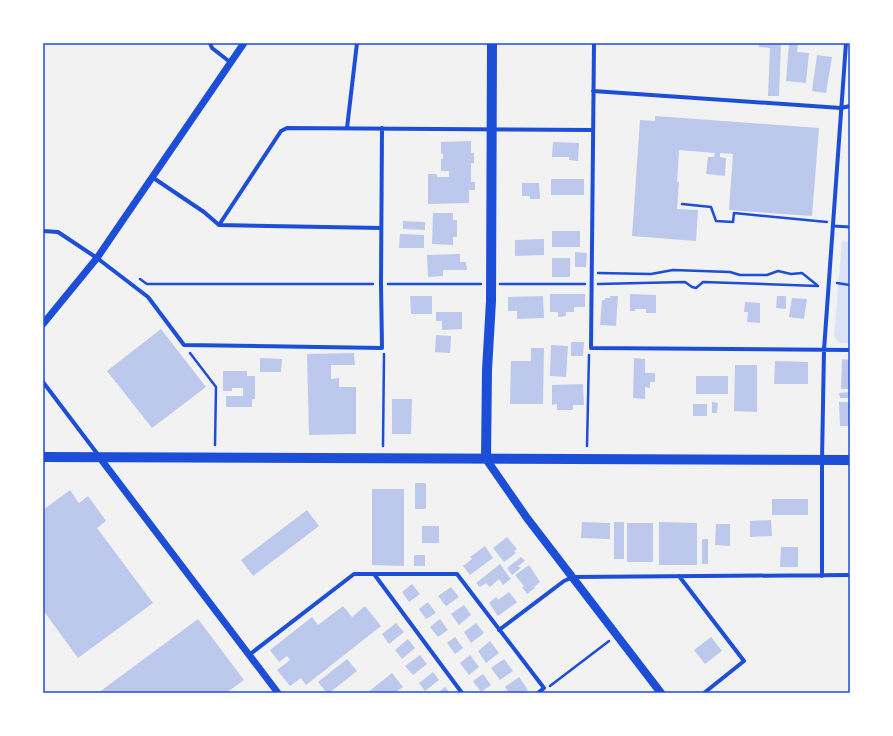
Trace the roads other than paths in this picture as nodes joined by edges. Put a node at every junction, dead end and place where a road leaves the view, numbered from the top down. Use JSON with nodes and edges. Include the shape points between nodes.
{"nodes":[{"id":1,"x":210,"y":43,"type":"edge"},
{"id":2,"x":244,"y":43,"type":"edge"},
{"id":3,"x":358,"y":43,"type":"edge"},
{"id":4,"x":492,"y":43,"type":"edge"},
{"id":5,"x":594,"y":43,"type":"edge"},
{"id":6,"x":846,"y":43,"type":"edge"},
{"id":7,"x":230,"y":62,"type":"junction"},
{"id":8,"x":593,"y":91,"type":"junction"},
{"id":9,"x":850,"y":106,"type":"edge"},
{"id":10,"x":841,"y":108,"type":"junction"},
{"id":11,"x":347,"y":128,"type":"junction"},
{"id":12,"x":382,"y":128,"type":"junction"},
{"id":13,"x":491,"y":129,"type":"junction"},
{"id":14,"x":593,"y":130,"type":"junction"},
{"id":15,"x":152,"y":178,"type":"junction"},
{"id":16,"x":833,"y":224,"type":"junction"},
{"id":17,"x":219,"y":225,"type":"junction"},
{"id":18,"x":850,"y":227,"type":"edge"},
{"id":19,"x":381,"y":228,"type":"junction"},
{"id":20,"x":43,"y":231,"type":"edge"},
{"id":21,"x":97,"y":258,"type":"junction"},
{"id":22,"x":43,"y":324,"type":"edge"},
{"id":23,"x":824,"y":350,"type":"junction"},
{"id":24,"x":850,"y":350,"type":"edge"},
{"id":25,"x":43,"y":382,"type":"edge"},
{"id":26,"x":43,"y":458,"type":"edge"},
{"id":27,"x":100,"y":458,"type":"junction"},
{"id":28,"x":486,"y":459,"type":"junction"},
{"id":29,"x":822,"y":460,"type":"junction"},
{"id":30,"x":850,"y":460,"type":"edge"},
{"id":31,"x":374,"y":574,"type":"junction"},
{"id":32,"x":850,"y":575,"type":"edge"},
{"id":33,"x":679,"y":576,"type":"junction"},
{"id":34,"x":822,"y":576,"type":"junction"},
{"id":35,"x":573,"y":577,"type":"junction"},
{"id":36,"x":499,"y":630,"type":"junction"},
{"id":37,"x":249,"y":655,"type":"junction"},
{"id":38,"x":278,"y":693,"type":"edge"},
{"id":39,"x":462,"y":693,"type":"edge"},
{"id":40,"x":538,"y":693,"type":"edge"},
{"id":41,"x":661,"y":693,"type":"edge"},
{"id":42,"x":704,"y":693,"type":"edge"}],
"edges":[{"from":1,"to":7,"type":"street","via":[[212,48]]},
{"from":2,"to":7,"type":"street"},
{"from":3,"to":11,"type":"street"},
{"from":4,"to":13,"type":"main road"},
{"from":5,"to":8,"type":"street"},
{"from":6,"to":10,"type":"street"},
{"from":7,"to":15,"type":"street"},
{"from":8,"to":10,"type":"street"},
{"from":8,"to":14,"type":"street"},
{"from":9,"to":10,"type":"street"},
{"from":10,"to":16,"type":"street"},
{"from":11,"to":12,"type":"street"},
{"from":11,"to":17,"type":"street","via":[[287,128],[281,131]]},
{"from":12,"to":13,"type":"street"},
{"from":12,"to":19,"type":"street"},
{"from":13,"to":14,"type":"street"},
{"from":13,"to":28,"type":"main road","via":[[491,284]]},
{"from":14,"to":23,"type":"street","via":[[591,348]]},
{"from":15,"to":17,"type":"street","via":[[204,212]]},
{"from":15,"to":21,"type":"street"},
{"from":16,"to":18,"type":"lane"},
{"from":16,"to":23,"type":"street"},
{"from":17,"to":19,"type":"street"},
{"from":19,"to":21,"type":"street","via":[[382,348],[184,345],[148,297]]},
{"from":20,"to":21,"type":"street","via":[[58,232]]},
{"from":21,"to":22,"type":"street"},
{"from":23,"to":24,"type":"street"},
{"from":23,"to":29,"type":"street"},
{"from":25,"to":27,"type":"street"},
{"from":26,"to":27,"type":"main road"},
{"from":27,"to":28,"type":"main road"},
{"from":27,"to":37,"type":"street"},
{"from":28,"to":29,"type":"main road"},
{"from":28,"to":35,"type":"main road","via":[[527,518]]},
{"from":29,"to":30,"type":"main road"},
{"from":29,"to":34,"type":"street"},
{"from":31,"to":36,"type":"street","via":[[457,574]]},
{"from":31,"to":37,"type":"street","via":[[354,574]]},
{"from":31,"to":39,"type":"street"},
{"from":32,"to":34,"type":"street"},
{"from":33,"to":34,"type":"street"},
{"from":33,"to":35,"type":"street"},
{"from":33,"to":42,"type":"street","via":[[744,661]]},
{"from":35,"to":36,"type":"street"},
{"from":35,"to":41,"type":"main road"},
{"from":36,"to":40,"type":"street","via":[[544,688]]},
{"from":37,"to":38,"type":"street"}]}
